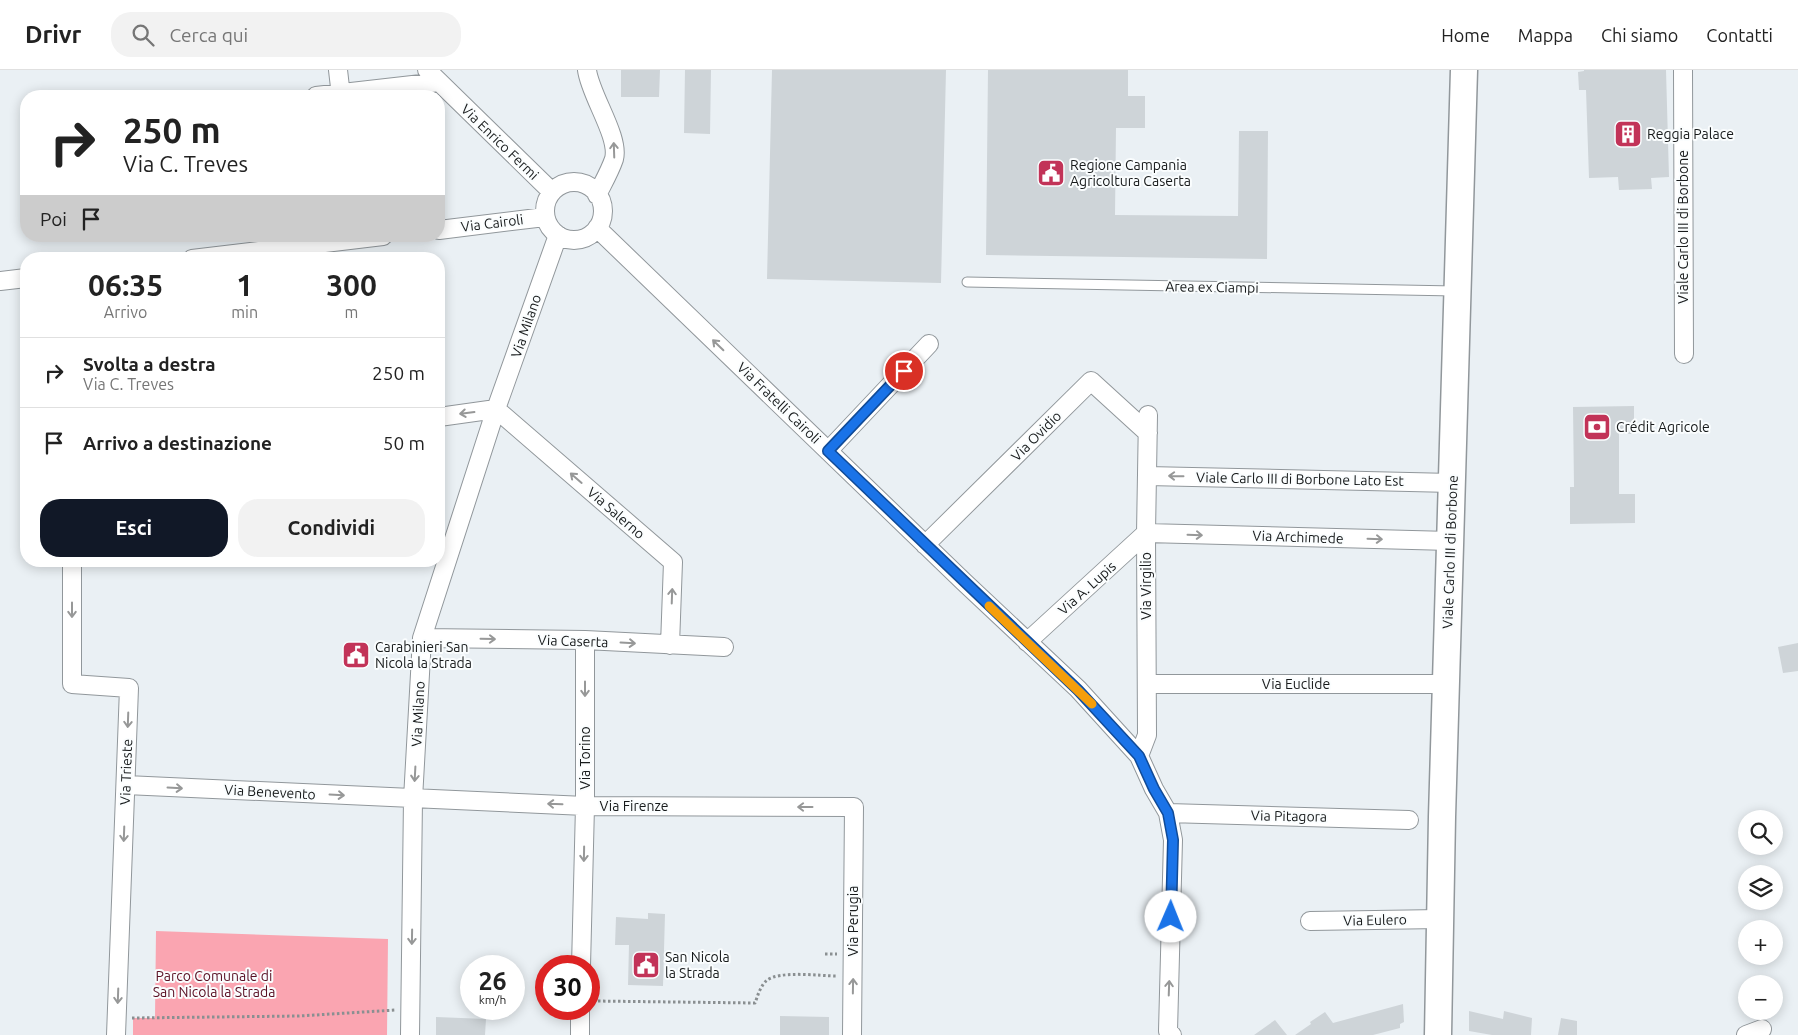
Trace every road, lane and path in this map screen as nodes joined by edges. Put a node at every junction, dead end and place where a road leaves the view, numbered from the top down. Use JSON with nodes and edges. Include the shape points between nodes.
{"nodes":[{"id":1,"x":338,"y":70,"type":"edge"},
{"id":2,"x":587,"y":70,"type":"edge"},
{"id":3,"x":1464,"y":70,"type":"edge"},
{"id":4,"x":1683,"y":70,"type":"edge"},
{"id":5,"x":433,"y":76,"type":"edge"},
{"id":6,"x":340,"y":90,"type":"edge"},
{"id":7,"x":364,"y":90,"type":"edge"},
{"id":8,"x":552,"y":192,"type":"junction"},
{"id":9,"x":597,"y":195,"type":"junction"},
{"id":10,"x":545,"y":217,"type":"junction"},
{"id":11,"x":597,"y":228,"type":"junction"},
{"id":12,"x":445,"y":229,"type":"edge"},
{"id":13,"x":558,"y":235,"type":"junction"},
{"id":14,"x":326,"y":242,"type":"edge"},
{"id":15,"x":247,"y":252,"type":"edge"},
{"id":16,"x":20,"y":279,"type":"edge"},
{"id":17,"x":0,"y":281,"type":"edge"},
{"id":18,"x":966,"y":282,"type":"dead end"},
{"id":19,"x":1458,"y":291,"type":"junction"},
{"id":20,"x":929,"y":344,"type":"dead end"},
{"id":21,"x":1684,"y":354,"type":"dead end"},
{"id":22,"x":496,"y":409,"type":"junction"},
{"id":23,"x":1148,"y":415,"type":"dead end"},
{"id":24,"x":445,"y":416,"type":"edge"},
{"id":25,"x":1148,"y":433,"type":"junction"},
{"id":26,"x":828,"y":451,"type":"junction"},
{"id":27,"x":1147,"y":476,"type":"junction"},
{"id":28,"x":1452,"y":483,"type":"junction"},
{"id":29,"x":1146,"y":533,"type":"junction"},
{"id":30,"x":1450,"y":541,"type":"junction"},
{"id":31,"x":925,"y":545,"type":"junction"},
{"id":32,"x":72,"y":567,"type":"edge"},
{"id":33,"x":445,"y":567,"type":"edge"},
{"id":34,"x":445,"y":567,"type":"edge"},
{"id":35,"x":422,"y":638,"type":"junction"},
{"id":36,"x":585,"y":640,"type":"junction"},
{"id":37,"x":1027,"y":642,"type":"junction"},
{"id":38,"x":670,"y":645,"type":"junction"},
{"id":39,"x":724,"y":647,"type":"dead end"},
{"id":40,"x":1147,"y":684,"type":"junction"},
{"id":41,"x":1446,"y":684,"type":"junction"},
{"id":42,"x":1139,"y":756,"type":"junction"},
{"id":43,"x":126,"y":785,"type":"junction"},
{"id":44,"x":414,"y":799,"type":"junction"},
{"id":45,"x":585,"y":806,"type":"junction"},
{"id":46,"x":854,"y":808,"type":"joint"},
{"id":47,"x":1168,"y":813,"type":"junction"},
{"id":48,"x":1410,"y":820,"type":"dead end"},
{"id":49,"x":1440,"y":919,"type":"junction"},
{"id":50,"x":1310,"y":921,"type":"dead end"},
{"id":51,"x":581,"y":955,"type":"edge"},
{"id":52,"x":853,"y":977,"type":"junction"},
{"id":53,"x":600,"y":1001,"type":"edge"},
{"id":54,"x":410,"y":1010,"type":"junction"},
{"id":55,"x":580,"y":1020,"type":"edge"},
{"id":56,"x":116,"y":1026,"type":"edge"},
{"id":57,"x":410,"y":1035,"type":"edge"},
{"id":58,"x":580,"y":1035,"type":"edge"},
{"id":59,"x":852,"y":1035,"type":"edge"},
{"id":60,"x":1172,"y":1035,"type":"edge"},
{"id":61,"x":1438,"y":1035,"type":"edge"}],
"edges":[{"from":1,"to":6,"type":"street"},
{"from":9,"to":2,"type":"street","one_way":true,"via":[[614,158],[614,142],[594,96]]},
{"from":3,"to":19,"type":"main road","name":"Viale Carlo III di Borbone"},
{"from":4,"to":21,"type":"street","name":"Viale Carlo III di Borbone"},
{"from":5,"to":7,"type":"street"},
{"from":5,"to":8,"type":"street","name":"Via Enrico Fermi"},
{"from":8,"to":9,"type":"street","via":[[560,186],[580,183]]},
{"from":8,"to":10,"type":"street","via":[[546,204]]},
{"from":9,"to":11,"type":"street","via":[[603,211]]},
{"from":10,"to":12,"type":"street","name":"Via Cairoli"},
{"from":10,"to":13,"type":"street"},
{"from":11,"to":13,"type":"street","via":[[579,240],[568,240]]},
{"from":26,"to":11,"type":"street","name":"Via Fratelli Cairoli","one_way":true},
{"from":13,"to":22,"type":"street","name":"Via Milano"},
{"from":14,"to":15,"type":"street"},
{"from":16,"to":17,"type":"street"},
{"from":18,"to":19,"type":"lane","name":"Area ex Ciampi"},
{"from":19,"to":28,"type":"main road","name":"Viale Carlo III di Borbone"},
{"from":20,"to":26,"type":"street"},
{"from":22,"to":24,"type":"street","one_way":true},
{"from":22,"to":34,"type":"street","name":"Via Milano"},
{"from":38,"to":22,"type":"street","name":"Via Salerno","one_way":true,"via":[[673,562]]},
{"from":23,"to":25,"type":"street","name":"Via Virgilio"},
{"from":25,"to":27,"type":"street","name":"Via Virgilio"},
{"from":25,"to":31,"type":"street","name":"Via Ovidio","via":[[1092,381]]},
{"from":26,"to":31,"type":"street","name":"Via Fratelli Cairoli"},
{"from":28,"to":27,"type":"street","name":"Viale Carlo III di Borbone Lato Est","one_way":true},
{"from":27,"to":29,"type":"street","name":"Via Virgilio"},
{"from":28,"to":30,"type":"main road","name":"Viale Carlo III di Borbone"},
{"from":29,"to":30,"type":"street","name":"Via Archimede","one_way":true},
{"from":29,"to":37,"type":"street","name":"Via A. Lupis"},
{"from":29,"to":40,"type":"street","name":"Via Virgilio"},
{"from":30,"to":41,"type":"main road","name":"Viale Carlo III di Borbone"},
{"from":31,"to":37,"type":"street","name":"Via Fratelli Cairoli"},
{"from":32,"to":43,"type":"street","name":"Via Trieste","one_way":true,"via":[[72,684],[129,688]]},
{"from":33,"to":35,"type":"street","name":"Via Milano"},
{"from":35,"to":36,"type":"street","name":"Via Caserta","one_way":true},
{"from":35,"to":44,"type":"street","name":"Via Milano","one_way":true},
{"from":36,"to":38,"type":"street","name":"Via Caserta","one_way":true},
{"from":36,"to":45,"type":"street","name":"Via Torino","one_way":true},
{"from":37,"to":42,"type":"street","name":"Via Fratelli Cairoli","via":[[1078,690]]},
{"from":38,"to":39,"type":"street","name":"Via Caserta"},
{"from":40,"to":41,"type":"street","name":"Via Euclide"},
{"from":40,"to":42,"type":"street","name":"Via Virgilio","via":[[1147,735]]},
{"from":41,"to":49,"type":"main road","name":"Viale Carlo III di Borbone"},
{"from":42,"to":47,"type":"street","name":"Via Fratelli Cairoli"},
{"from":43,"to":44,"type":"street","name":"Via Benevento","one_way":true},
{"from":43,"to":56,"type":"street","name":"Via Trieste","one_way":true},
{"from":45,"to":44,"type":"street","name":"Via Firenze","one_way":true},
{"from":44,"to":54,"type":"street","name":"Via Milano","one_way":true},
{"from":46,"to":45,"type":"street","name":"Via Firenze","one_way":true},
{"from":45,"to":51,"type":"street","name":"Via Torino","one_way":true},
{"from":46,"to":52,"type":"street","name":"Via Perugia"},
{"from":47,"to":48,"type":"street","name":"Via Pitagora"},
{"from":60,"to":47,"type":"street","name":"Via Fratelli Cairoli","one_way":true,"via":[[1168,1031],[1173,840]]},
{"from":49,"to":50,"type":"street","name":"Via Eulero"},
{"from":49,"to":61,"type":"main road","name":"Viale Carlo III di Borbone"},
{"from":52,"to":53,"type":"path","via":[[781,975],[768,980],[760,989],[755,1003]]},
{"from":59,"to":52,"type":"street","name":"Via Perugia","one_way":true},
{"from":54,"to":56,"type":"path"},
{"from":54,"to":57,"type":"street","name":"Via Milano"},
{"from":55,"to":58,"type":"street"}]}
